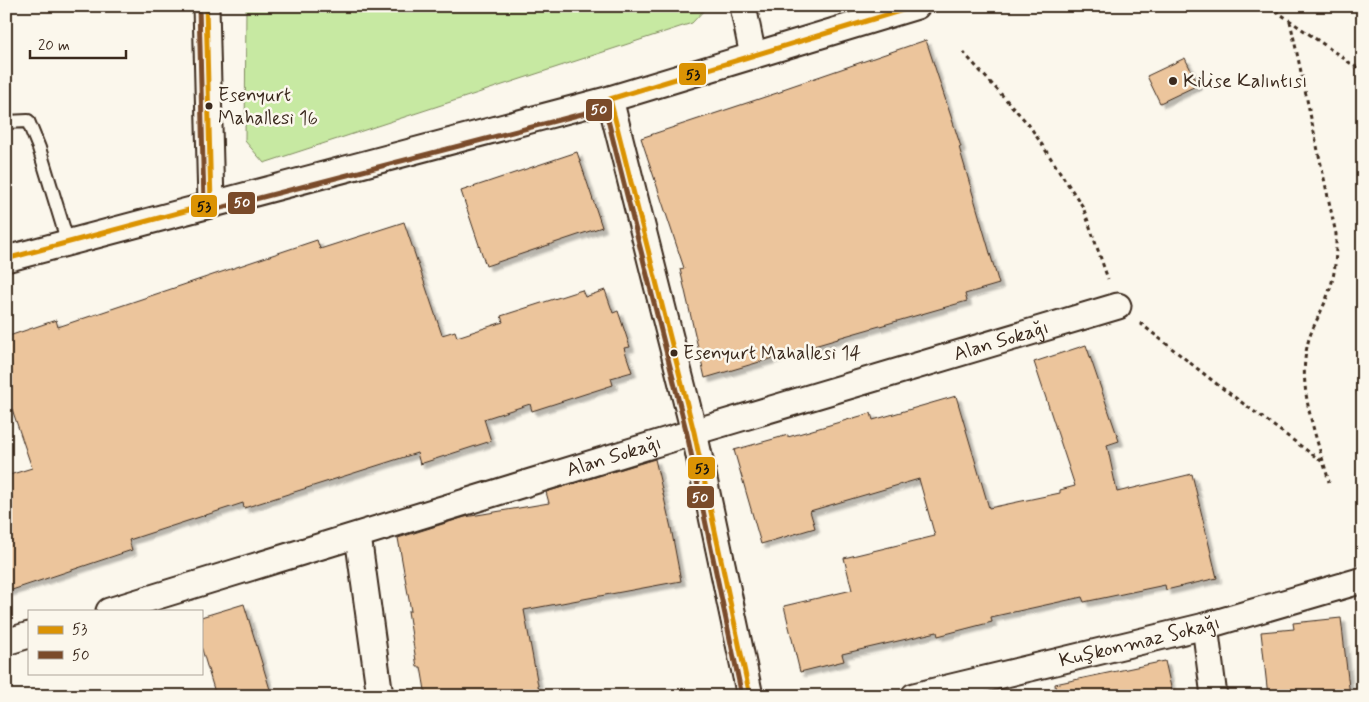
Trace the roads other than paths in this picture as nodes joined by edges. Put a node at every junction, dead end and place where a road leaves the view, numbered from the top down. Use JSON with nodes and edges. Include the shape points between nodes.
{"nodes":[{"id":1,"x":206,"y":6,"type":"edge"},
{"id":2,"x":743,"y":6,"type":"edge"},
{"id":3,"x":916,"y":6,"type":"edge"},
{"id":4,"x":753,"y":56,"type":"junction"},
{"id":5,"x":610,"y":99,"type":"junction"},
{"id":6,"x":6,"y":122,"type":"edge"},
{"id":7,"x":211,"y":204,"type":"junction"},
{"id":8,"x":68,"y":243,"type":"junction"},
{"id":9,"x":6,"y":259,"type":"edge"},
{"id":10,"x":1118,"y":306,"type":"road end"},
{"id":11,"x":694,"y":432,"type":"junction"},
{"id":12,"x":358,"y":536,"type":"junction"},
{"id":13,"x":1363,"y":580,"type":"edge"},
{"id":14,"x":112,"y":610,"type":"edge"},
{"id":15,"x":1205,"y":626,"type":"junction"},
{"id":16,"x":28,"y":635,"type":"edge"},
{"id":17,"x":6,"y":642,"type":"edge"},
{"id":18,"x":380,"y":696,"type":"edge"},
{"id":19,"x":750,"y":696,"type":"edge"},
{"id":20,"x":914,"y":696,"type":"edge"},
{"id":21,"x":1214,"y":696,"type":"edge"}],
"edges":[{"from":1,"to":7,"type":"street"},
{"from":2,"to":4,"type":"street"},
{"from":3,"to":4,"type":"street"},
{"from":4,"to":5,"type":"street"},
{"from":5,"to":7,"type":"street"},
{"from":5,"to":11,"type":"street"},
{"from":6,"to":8,"type":"lane","via":[[28,121]]},
{"from":7,"to":8,"type":"street"},
{"from":8,"to":9,"type":"street"},
{"from":10,"to":11,"type":"street","name":"Alan Sokağı"},
{"from":11,"to":12,"type":"street","name":"Alan Sokağı"},
{"from":11,"to":19,"type":"street"},
{"from":12,"to":14,"type":"street","name":"Alan Sokağı"},
{"from":12,"to":18,"type":"street"},
{"from":13,"to":15,"type":"street","name":"Kuşkonmaz Sokağı"},
{"from":15,"to":20,"type":"street","name":"Kuşkonmaz Sokağı"},
{"from":15,"to":21,"type":"street"},
{"from":16,"to":17,"type":"street"}]}
